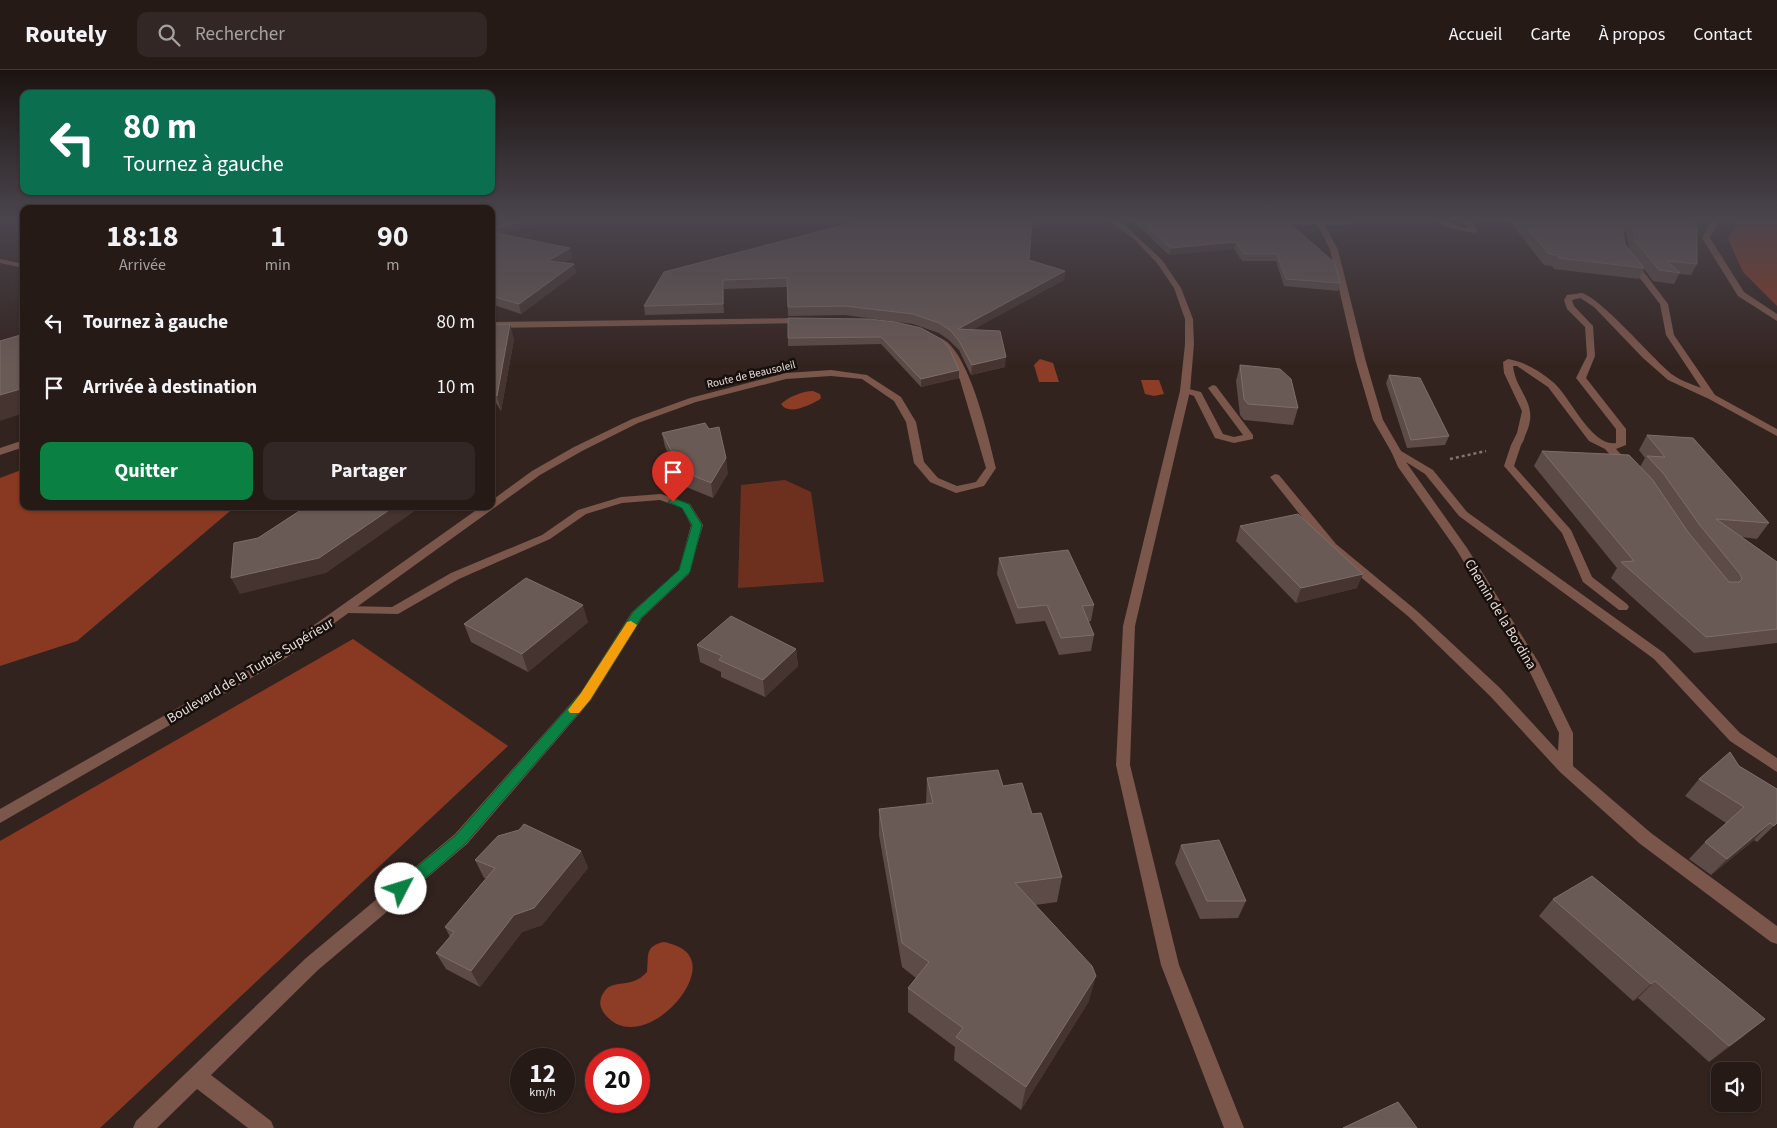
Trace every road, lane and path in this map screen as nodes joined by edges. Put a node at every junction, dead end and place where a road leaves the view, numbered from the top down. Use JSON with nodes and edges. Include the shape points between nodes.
{"nodes":[{"id":1,"x":1165,"y":268,"type":"edge"},
{"id":2,"x":1338,"y":268,"type":"edge"},
{"id":3,"x":1637,"y":268,"type":"edge"},
{"id":4,"x":1725,"y":268,"type":"edge"},
{"id":5,"x":1777,"y":318,"type":"edge"},
{"id":6,"x":816,"y":320,"type":"edge"},
{"id":7,"x":495,"y":325,"type":"edge"},
{"id":8,"x":930,"y":336,"type":"edge"},
{"id":9,"x":1213,"y":388,"type":"dead end"},
{"id":10,"x":1185,"y":391,"type":"junction"},
{"id":11,"x":1712,"y":397,"type":"junction"},
{"id":12,"x":1777,"y":433,"type":"edge"},
{"id":13,"x":20,"y":444,"type":"edge"},
{"id":14,"x":1516,"y":445,"type":"junction"},
{"id":15,"x":1609,"y":447,"type":"junction"},
{"id":16,"x":1396,"y":451,"type":"junction"},
{"id":17,"x":0,"y":452,"type":"edge"},
{"id":18,"x":1419,"y":465,"type":"junction"},
{"id":19,"x":536,"y":473,"type":"joint"},
{"id":20,"x":1635,"y":476,"type":"edge"},
{"id":21,"x":1275,"y":477,"type":"dead end"},
{"id":22,"x":495,"y":503,"type":"edge"},
{"id":23,"x":485,"y":510,"type":"edge"},
{"id":24,"x":1623,"y":607,"type":"dead end"},
{"id":25,"x":348,"y":609,"type":"junction"},
{"id":26,"x":1777,"y":766,"type":"edge"},
{"id":27,"x":1565,"y":768,"type":"junction"},
{"id":28,"x":0,"y":817,"type":"edge"},
{"id":29,"x":1777,"y":936,"type":"edge"},
{"id":30,"x":196,"y":1076,"type":"junction"},
{"id":31,"x":143,"y":1128,"type":"edge"},
{"id":32,"x":264,"y":1128,"type":"edge"},
{"id":33,"x":1234,"y":1128,"type":"edge"}],
"edges":[{"from":1,"to":10,"type":"street","via":[[1177,287],[1189,319]]},
{"from":2,"to":16,"type":"street","name":"Chemin de la Bordina","via":[[1378,420]]},
{"from":3,"to":11,"type":"street","via":[[1664,304],[1670,335]]},
{"from":4,"to":5,"type":"street","via":[[1741,294]]},
{"from":6,"to":7,"type":"street"},
{"from":8,"to":19,"type":"street","name":"Route de Beausoleil","via":[[946,344],[962,369],[991,468],[980,484],[956,490],[934,480],[919,463],[911,422],[898,399],[864,377],[831,372],[786,376],[693,400],[635,422]]},
{"from":9,"to":10,"type":"street","via":[[1249,437],[1234,440],[1219,436],[1198,394]]},
{"from":10,"to":33,"type":"street","via":[[1129,626],[1123,765],[1170,966]]},
{"from":11,"to":12,"type":"street"},
{"from":11,"to":15,"type":"street","via":[[1671,378],[1597,304],[1582,295],[1570,297],[1570,307],[1589,326],[1591,356],[1582,378],[1621,429],[1622,446]]},
{"from":13,"to":17,"type":"street"},
{"from":14,"to":15,"type":"street","via":[[1527,411],[1509,373],[1508,362],[1520,364],[1551,385],[1593,439]]},
{"from":14,"to":18,"type":"path"},
{"from":14,"to":24,"type":"street","via":[[1510,466],[1567,532],[1587,579]]},
{"from":15,"to":20,"type":"street"},
{"from":16,"to":18,"type":"street"},
{"from":16,"to":27,"type":"street","name":"Chemin de la Bordina","via":[[1402,468],[1461,548],[1532,663],[1566,733]]},
{"from":18,"to":26,"type":"street","via":[[1429,472],[1463,514],[1659,656],[1735,736]]},
{"from":19,"to":22,"type":"street","name":"Boulevard de la Turbie Supérieur"},
{"from":21,"to":27,"type":"street","via":[[1332,547],[1413,614],[1495,692]]},
{"from":23,"to":25,"type":"street","name":"Boulevard de la Turbie Supérieur"},
{"from":25,"to":28,"type":"street","name":"Boulevard de la Turbie Supérieur","via":[[281,655]]},
{"from":25,"to":30,"type":"street","via":[[394,611],[456,576],[546,537],[582,512],[621,500],[661,497],[686,506],[697,525],[685,572],[637,615],[586,696],[461,839],[312,964]]},
{"from":27,"to":29,"type":"street","via":[[1645,838]]},
{"from":30,"to":31,"type":"street"},
{"from":30,"to":32,"type":"street"}]}
